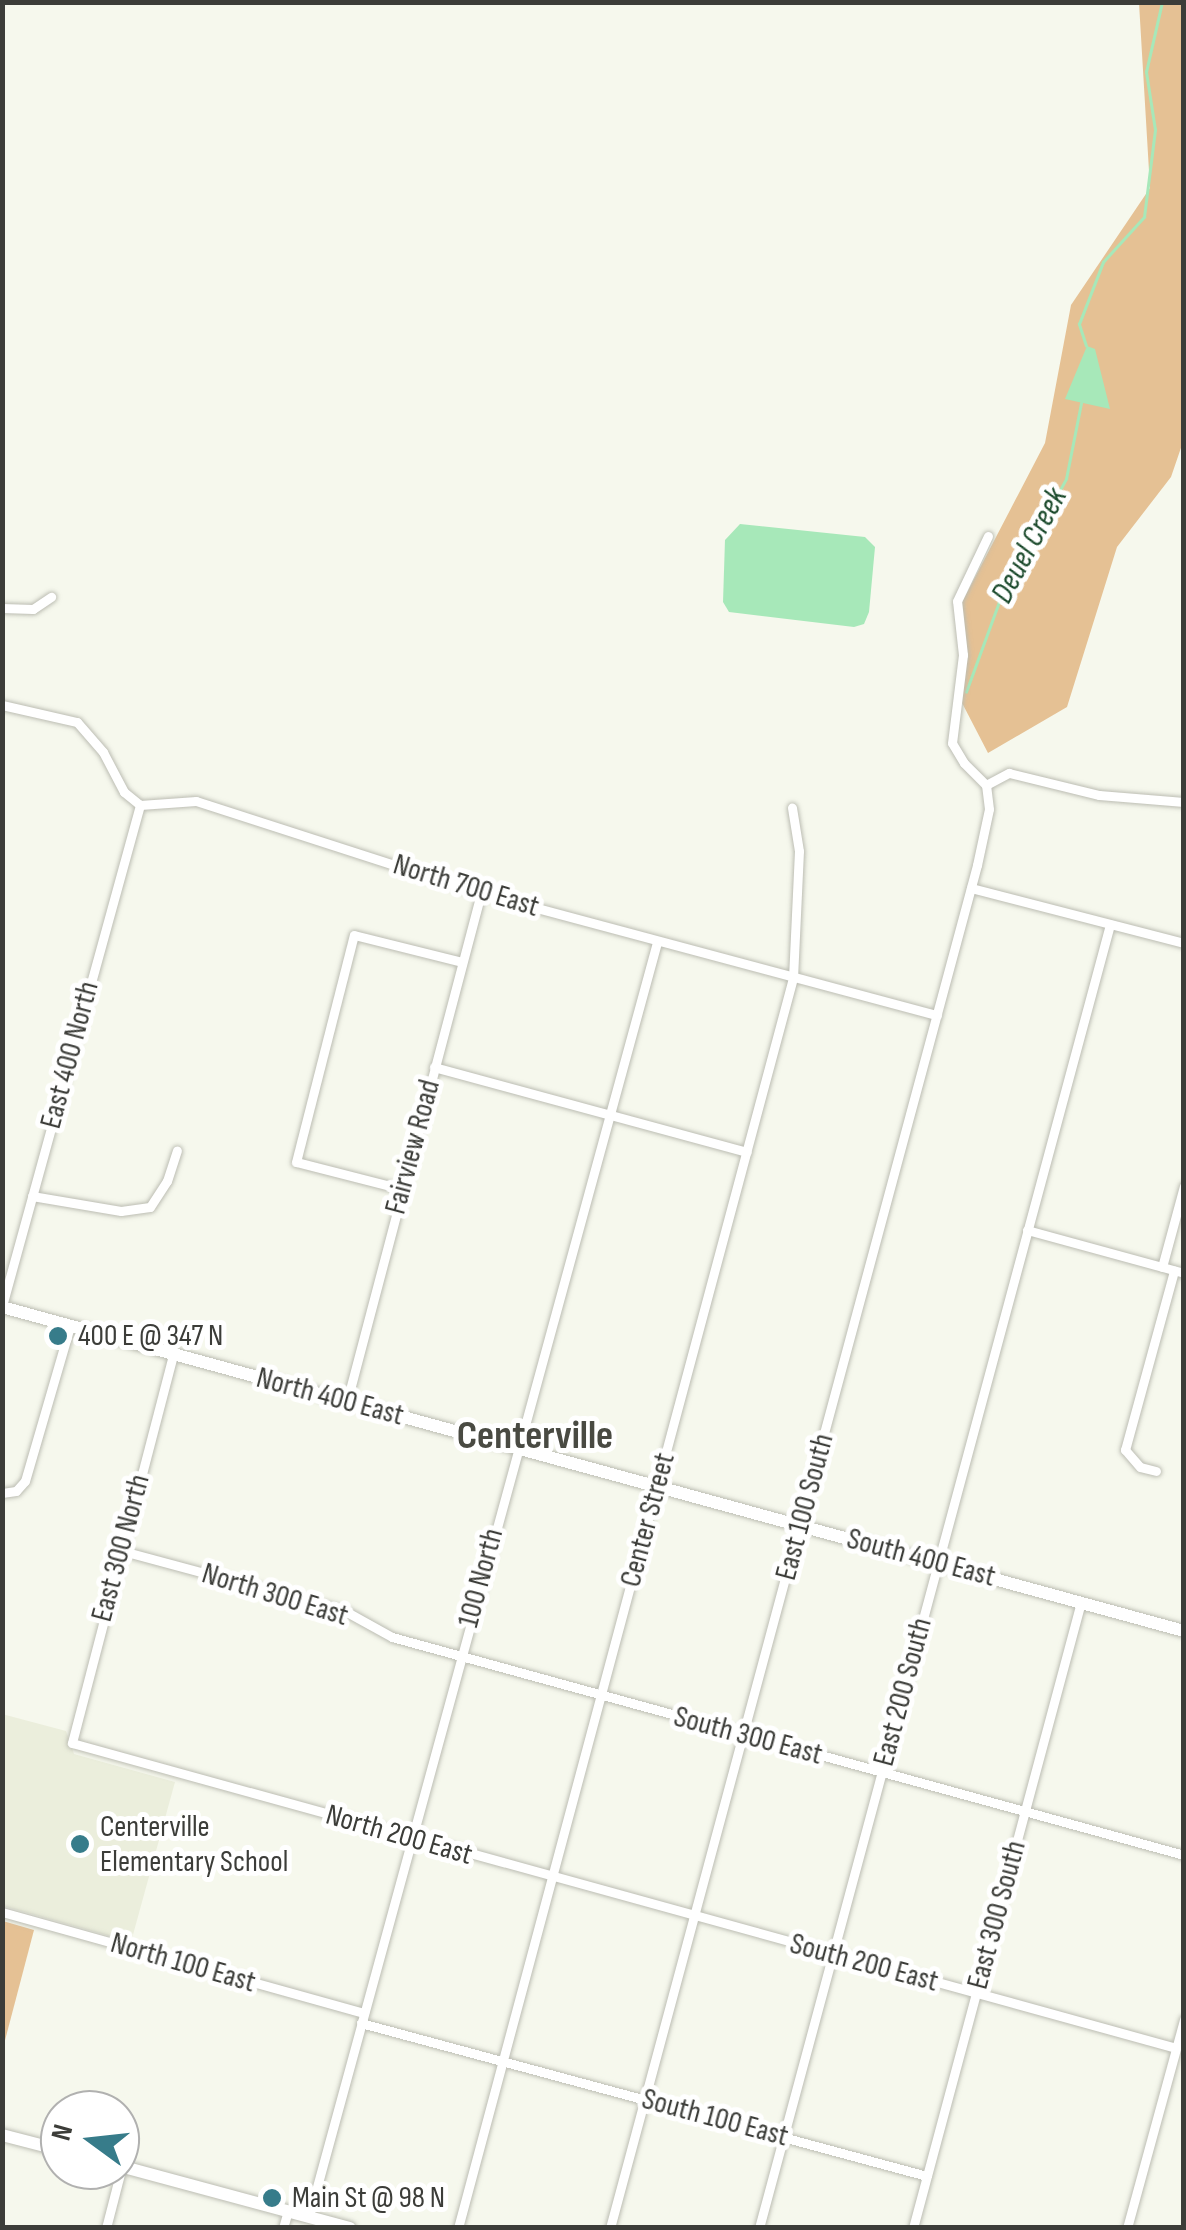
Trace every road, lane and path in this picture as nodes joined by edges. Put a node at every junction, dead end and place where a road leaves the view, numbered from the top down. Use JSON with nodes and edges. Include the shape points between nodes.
{"nodes":[{"id":1,"x":988,"y":536,"type":"dead end"},
{"id":2,"x":51,"y":597,"type":"dead end"},
{"id":3,"x":2,"y":608,"type":"edge"},
{"id":4,"x":2,"y":704,"type":"edge"},
{"id":5,"x":986,"y":785,"type":"junction"},
{"id":6,"x":1184,"y":802,"type":"edge"},
{"id":7,"x":140,"y":805,"type":"junction"},
{"id":8,"x":792,"y":808,"type":"dead end"},
{"id":9,"x":971,"y":888,"type":"junction"},
{"id":10,"x":480,"y":893,"type":"junction"},
{"id":11,"x":1110,"y":924,"type":"junction"},
{"id":12,"x":657,"y":942,"type":"junction"},
{"id":13,"x":1184,"y":943,"type":"edge"},
{"id":14,"x":462,"y":962,"type":"junction"},
{"id":15,"x":793,"y":978,"type":"junction"},
{"id":16,"x":937,"y":1015,"type":"junction"},
{"id":17,"x":434,"y":1068,"type":"junction"},
{"id":18,"x":609,"y":1114,"type":"junction"},
{"id":19,"x":177,"y":1151,"type":"dead end"},
{"id":20,"x":746,"y":1152,"type":"junction"},
{"id":21,"x":1184,"y":1186,"type":"edge"},
{"id":22,"x":402,"y":1189,"type":"junction"},
{"id":23,"x":32,"y":1196,"type":"junction"},
{"id":24,"x":1028,"y":1230,"type":"junction"},
{"id":25,"x":1162,"y":1268,"type":"junction"},
{"id":26,"x":1179,"y":1272,"type":"edge"},
{"id":27,"x":2,"y":1306,"type":"edge"},
{"id":28,"x":70,"y":1326,"type":"junction"},
{"id":29,"x":173,"y":1355,"type":"junction"},
{"id":30,"x":346,"y":1401,"type":"junction"},
{"id":31,"x":517,"y":1448,"type":"junction"},
{"id":32,"x":1156,"y":1471,"type":"dead end"},
{"id":33,"x":657,"y":1486,"type":"junction"},
{"id":34,"x":2,"y":1493,"type":"edge"},
{"id":35,"x":800,"y":1525,"type":"junction"},
{"id":36,"x":119,"y":1550,"type":"junction"},
{"id":37,"x":938,"y":1563,"type":"junction"},
{"id":38,"x":1081,"y":1602,"type":"junction"},
{"id":39,"x":1184,"y":1631,"type":"edge"},
{"id":40,"x":460,"y":1656,"type":"junction"},
{"id":41,"x":601,"y":1696,"type":"junction"},
{"id":42,"x":744,"y":1734,"type":"junction"},
{"id":43,"x":72,"y":1743,"type":"joint"},
{"id":44,"x":882,"y":1772,"type":"junction"},
{"id":45,"x":1024,"y":1812,"type":"junction"},
{"id":46,"x":411,"y":1840,"type":"junction"},
{"id":47,"x":1184,"y":1855,"type":"edge"},
{"id":48,"x":552,"y":1878,"type":"junction"},
{"id":49,"x":2,"y":1912,"type":"edge"},
{"id":50,"x":694,"y":1916,"type":"junction"},
{"id":51,"x":833,"y":1954,"type":"junction"},
{"id":52,"x":976,"y":1994,"type":"junction"},
{"id":53,"x":363,"y":2018,"type":"junction"},
{"id":54,"x":1184,"y":2020,"type":"edge"},
{"id":55,"x":1176,"y":2048,"type":"junction"},
{"id":56,"x":504,"y":2059,"type":"junction"},
{"id":57,"x":645,"y":2100,"type":"junction"},
{"id":58,"x":2,"y":2135,"type":"edge"},
{"id":59,"x":784,"y":2137,"type":"junction"},
{"id":60,"x":40,"y":2145,"type":"edge"},
{"id":61,"x":140,"y":2171,"type":"edge"},
{"id":62,"x":927,"y":2176,"type":"junction"},
{"id":63,"x":115,"y":2190,"type":"edge"},
{"id":64,"x":288,"y":2210,"type":"junction"},
{"id":65,"x":309,"y":2216,"type":"junction"},
{"id":66,"x":106,"y":2228,"type":"edge"},
{"id":67,"x":284,"y":2228,"type":"edge"},
{"id":68,"x":350,"y":2228,"type":"edge"},
{"id":69,"x":458,"y":2228,"type":"edge"},
{"id":70,"x":610,"y":2228,"type":"edge"},
{"id":71,"x":760,"y":2228,"type":"edge"},
{"id":72,"x":913,"y":2228,"type":"edge"},
{"id":73,"x":1127,"y":2228,"type":"edge"}],
"edges":[{"from":1,"to":5,"type":"street","via":[[957,601],[963,656],[952,742]]},
{"from":2,"to":3,"type":"street","via":[[32,609]]},
{"from":4,"to":7,"type":"street","via":[[77,722]]},
{"from":5,"to":6,"type":"street","via":[[1009,773],[1098,795]]},
{"from":5,"to":9,"type":"street","name":"East 100 South","via":[[988,808]]},
{"from":7,"to":10,"type":"street","name":"North 700 East","via":[[196,801]]},
{"from":7,"to":23,"type":"street","name":"East 400 North"},
{"from":8,"to":15,"type":"street","name":"Center Street","via":[[799,852]]},
{"from":9,"to":11,"type":"street"},
{"from":9,"to":16,"type":"street","name":"East 100 South"},
{"from":10,"to":12,"type":"street","name":"North 700 East"},
{"from":10,"to":14,"type":"street","name":"Fairview Road"},
{"from":11,"to":13,"type":"street"},
{"from":11,"to":24,"type":"street","name":"East 200 South"},
{"from":12,"to":15,"type":"street","name":"North 700 East"},
{"from":12,"to":18,"type":"street","name":"100 North"},
{"from":14,"to":17,"type":"street","name":"Fairview Road"},
{"from":14,"to":22,"type":"street","via":[[354,935],[296,1162]]},
{"from":15,"to":16,"type":"street","name":"North 700 East"},
{"from":15,"to":20,"type":"street","name":"Center Street"},
{"from":16,"to":35,"type":"street","name":"East 100 South"},
{"from":17,"to":18,"type":"street"},
{"from":17,"to":22,"type":"street","name":"Fairview Road"},
{"from":18,"to":20,"type":"street"},
{"from":18,"to":31,"type":"street","name":"100 North"},
{"from":19,"to":23,"type":"street","via":[[150,1207],[121,1211]]},
{"from":20,"to":33,"type":"street","name":"Center Street"},
{"from":21,"to":25,"type":"street"},
{"from":22,"to":30,"type":"street","name":"Fairview Road"},
{"from":23,"to":27,"type":"street","name":"East 400 North"},
{"from":24,"to":25,"type":"street"},
{"from":24,"to":37,"type":"street","name":"East 200 South"},
{"from":25,"to":26,"type":"street"},
{"from":26,"to":32,"type":"street","via":[[1125,1450],[1140,1467]]},
{"from":27,"to":28,"type":"street","name":"North 400 East"},
{"from":28,"to":29,"type":"street","name":"North 400 East"},
{"from":28,"to":34,"type":"street","via":[[27,1476],[16,1491]]},
{"from":29,"to":30,"type":"street","name":"North 400 East"},
{"from":29,"to":36,"type":"street","name":"East 300 North"},
{"from":30,"to":31,"type":"street","name":"North 400 East"},
{"from":31,"to":33,"type":"street","name":"North 400 East"},
{"from":31,"to":40,"type":"street","name":"100 North"},
{"from":33,"to":35,"type":"street","name":"South 400 East"},
{"from":33,"to":41,"type":"street","name":"Center Street"},
{"from":35,"to":37,"type":"street","name":"South 400 East"},
{"from":35,"to":42,"type":"street","name":"East 100 South"},
{"from":36,"to":40,"type":"street","name":"North 300 East","via":[[345,1611],[392,1637]]},
{"from":36,"to":43,"type":"street","name":"East 300 North"},
{"from":37,"to":38,"type":"street","name":"South 400 East"},
{"from":37,"to":44,"type":"street","name":"East 200 South"},
{"from":38,"to":39,"type":"street","name":"South 400 East"},
{"from":38,"to":45,"type":"street","name":"East 300 South"},
{"from":40,"to":41,"type":"street","name":"North 300 East"},
{"from":40,"to":46,"type":"street","name":"100 North"},
{"from":41,"to":42,"type":"street","name":"South 300 East"},
{"from":41,"to":48,"type":"street","name":"Center Street"},
{"from":42,"to":44,"type":"street","name":"South 300 East"},
{"from":42,"to":50,"type":"street","name":"East 100 South"},
{"from":43,"to":46,"type":"street","name":"North 200 East"},
{"from":44,"to":45,"type":"street","name":"South 300 East"},
{"from":44,"to":51,"type":"street","name":"East 200 South"},
{"from":45,"to":47,"type":"street","name":"South 300 East"},
{"from":45,"to":52,"type":"street","name":"East 300 South"},
{"from":46,"to":48,"type":"street","name":"North 200 East"},
{"from":46,"to":53,"type":"street","name":"100 North"},
{"from":48,"to":50,"type":"street","name":"South 200 East"},
{"from":48,"to":56,"type":"street","name":"Center Street"},
{"from":49,"to":53,"type":"street","name":"North 100 East"},
{"from":50,"to":51,"type":"street","name":"South 200 East"},
{"from":50,"to":57,"type":"street","name":"East 100 South"},
{"from":51,"to":52,"type":"street","name":"South 200 East"},
{"from":51,"to":59,"type":"street","name":"East 200 South"},
{"from":52,"to":55,"type":"street","name":"South 200 East"},
{"from":52,"to":62,"type":"street","name":"East 300 South"},
{"from":53,"to":56,"type":"street","name":"North 100 East"},
{"from":53,"to":65,"type":"street","name":"100 North"},
{"from":54,"to":55,"type":"street"},
{"from":55,"to":73,"type":"street"},
{"from":56,"to":57,"type":"street","name":"South 100 East"},
{"from":56,"to":69,"type":"street","name":"Center Street"},
{"from":57,"to":59,"type":"street","name":"South 100 East"},
{"from":57,"to":70,"type":"street","name":"East 100 South"},
{"from":58,"to":60,"type":"street"},
{"from":59,"to":62,"type":"street","name":"South 100 East"},
{"from":59,"to":71,"type":"street","name":"East 200 South"},
{"from":61,"to":64,"type":"street"},
{"from":62,"to":72,"type":"street","name":"East 300 South"},
{"from":63,"to":66,"type":"street"},
{"from":64,"to":65,"type":"street"},
{"from":64,"to":67,"type":"street"},
{"from":65,"to":68,"type":"street"}]}
